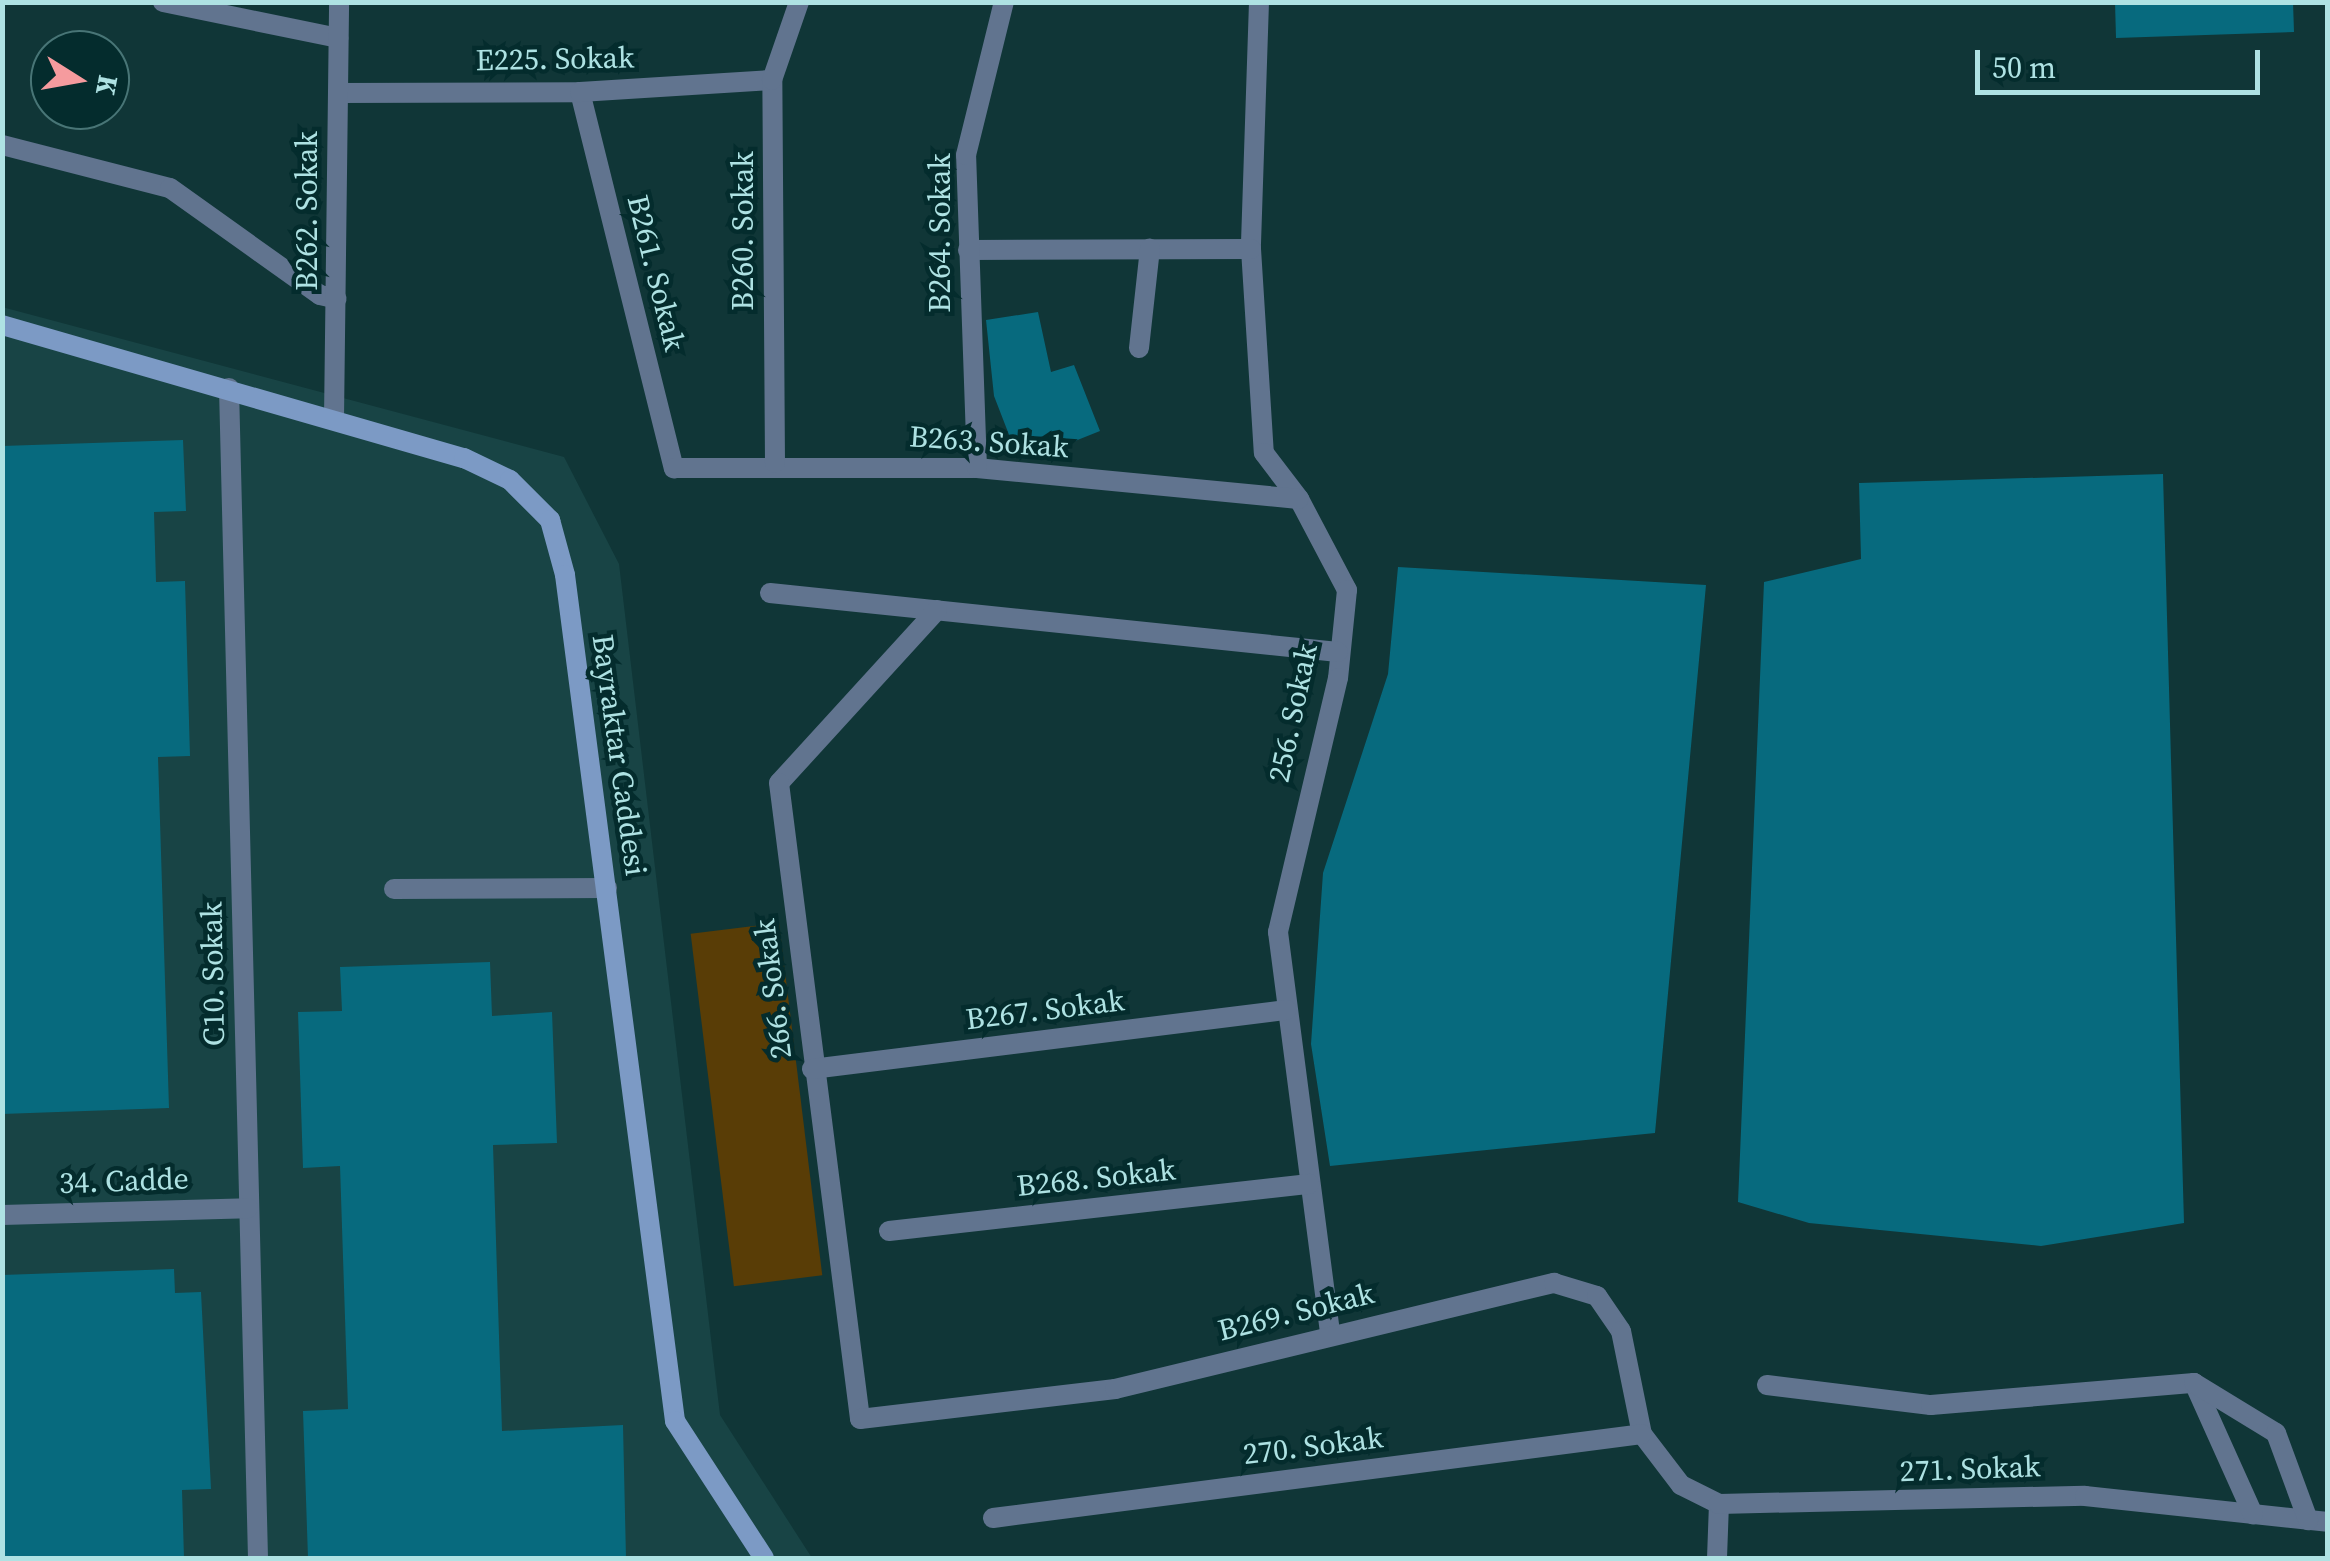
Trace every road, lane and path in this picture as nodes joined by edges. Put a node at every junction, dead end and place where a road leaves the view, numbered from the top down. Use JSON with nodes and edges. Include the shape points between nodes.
{"nodes":[{"id":1,"x":164,"y":2,"type":"edge"},
{"id":2,"x":338,"y":2,"type":"edge"},
{"id":3,"x":798,"y":2,"type":"edge"},
{"id":4,"x":1004,"y":2,"type":"edge"},
{"id":5,"x":1258,"y":2,"type":"edge"},
{"id":6,"x":338,"y":38,"type":"junction"},
{"id":7,"x":772,"y":80,"type":"junction"},
{"id":8,"x":580,"y":92,"type":"junction"},
{"id":9,"x":338,"y":94,"type":"junction"},
{"id":10,"x":2,"y":145,"type":"edge"},
{"id":11,"x":1150,"y":249,"type":"junction"},
{"id":12,"x":1251,"y":249,"type":"junction"},
{"id":13,"x":968,"y":250,"type":"junction"},
{"id":14,"x":337,"y":299,"type":"junction"},
{"id":15,"x":2,"y":325,"type":"edge"},
{"id":16,"x":1139,"y":348,"type":"dead end"},
{"id":17,"x":229,"y":388,"type":"junction"},
{"id":18,"x":334,"y":419,"type":"junction"},
{"id":19,"x":775,"y":463,"type":"junction"},
{"id":20,"x":674,"y":468,"type":"joint"},
{"id":21,"x":976,"y":468,"type":"junction"},
{"id":22,"x":1300,"y":499,"type":"junction"},
{"id":23,"x":770,"y":592,"type":"dead end"},
{"id":24,"x":937,"y":610,"type":"junction"},
{"id":25,"x":1338,"y":652,"type":"junction"},
{"id":26,"x":607,"y":888,"type":"junction"},
{"id":27,"x":394,"y":889,"type":"dead end"},
{"id":28,"x":1286,"y":1010,"type":"junction"},
{"id":29,"x":812,"y":1070,"type":"junction"},
{"id":30,"x":1310,"y":1184,"type":"junction"},
{"id":31,"x":248,"y":1208,"type":"junction"},
{"id":32,"x":2,"y":1215,"type":"edge"},
{"id":33,"x":888,"y":1231,"type":"dead end"},
{"id":34,"x":1330,"y":1333,"type":"junction"},
{"id":35,"x":2194,"y":1383,"type":"junction"},
{"id":36,"x":1767,"y":1385,"type":"dead end"},
{"id":37,"x":860,"y":1419,"type":"joint"},
{"id":38,"x":1642,"y":1434,"type":"junction"},
{"id":39,"x":1719,"y":1504,"type":"junction"},
{"id":40,"x":2254,"y":1514,"type":"junction"},
{"id":41,"x":993,"y":1518,"type":"dead end"},
{"id":42,"x":2318,"y":1520,"type":"edge"},
{"id":43,"x":258,"y":1558,"type":"edge"},
{"id":44,"x":764,"y":1558,"type":"edge"},
{"id":45,"x":1717,"y":1558,"type":"edge"}],
"edges":[{"from":1,"to":6,"type":"street"},
{"from":2,"to":6,"type":"street","name":"B262. Sokak"},
{"from":3,"to":7,"type":"street","name":"B260. Sokak"},
{"from":4,"to":13,"type":"street","name":"B264. Sokak","via":[[966,154]]},
{"from":5,"to":12,"type":"street","name":"256. Sokak"},
{"from":6,"to":9,"type":"street","name":"B262. Sokak"},
{"from":7,"to":8,"type":"street","name":"E225. Sokak"},
{"from":7,"to":19,"type":"street","name":"B260. Sokak"},
{"from":8,"to":9,"type":"street","name":"E225. Sokak"},
{"from":8,"to":20,"type":"street","name":"B261. Sokak"},
{"from":9,"to":14,"type":"street","name":"B262. Sokak"},
{"from":10,"to":14,"type":"street","via":[[170,188],[320,296]]},
{"from":11,"to":12,"type":"street"},
{"from":11,"to":13,"type":"street"},
{"from":11,"to":16,"type":"street"},
{"from":12,"to":22,"type":"street","name":"256. Sokak","via":[[1264,453]]},
{"from":13,"to":21,"type":"street","name":"B264. Sokak"},
{"from":14,"to":18,"type":"street","name":"B262. Sokak"},
{"from":15,"to":17,"type":"main road","name":"Bayraktar Caddesi"},
{"from":17,"to":18,"type":"main road","name":"Bayraktar Caddesi"},
{"from":17,"to":31,"type":"street","name":"C10. Sokak"},
{"from":18,"to":26,"type":"main road","name":"Bayraktar Caddesi","via":[[495,473],[550,520],[566,575]]},
{"from":19,"to":20,"type":"street","name":"B263. Sokak"},
{"from":19,"to":21,"type":"street","name":"B263. Sokak"},
{"from":21,"to":22,"type":"street","name":"B263. Sokak"},
{"from":22,"to":25,"type":"street","name":"256. Sokak","via":[[1346,590]]},
{"from":23,"to":24,"type":"street"},
{"from":24,"to":25,"type":"street"},
{"from":24,"to":29,"type":"street","name":"266. Sokak","via":[[779,784]]},
{"from":25,"to":28,"type":"street","name":"256. Sokak","via":[[1278,932]]},
{"from":26,"to":27,"type":"street"},
{"from":26,"to":44,"type":"main road","name":"Bayraktar Caddesi","via":[[676,1421]]},
{"from":28,"to":29,"type":"street","name":"B267. Sokak"},
{"from":28,"to":30,"type":"street","name":"256. Sokak"},
{"from":29,"to":37,"type":"street","name":"266. Sokak"},
{"from":30,"to":33,"type":"street","name":"B268. Sokak"},
{"from":30,"to":34,"type":"street","name":"256. Sokak"},
{"from":31,"to":32,"type":"street","name":"34. Cadde"},
{"from":31,"to":43,"type":"street","name":"C10. Sokak"},
{"from":34,"to":37,"type":"street","name":"B269. Sokak","via":[[1115,1389]]},
{"from":34,"to":38,"type":"street","name":"B269. Sokak","via":[[1554,1282],[1597,1296],[1621,1331]]},
{"from":35,"to":36,"type":"street","via":[[1932,1405]]},
{"from":35,"to":40,"type":"street"},
{"from":35,"to":42,"type":"street","via":[[2276,1433]]},
{"from":38,"to":39,"type":"street","via":[[1681,1484]]},
{"from":38,"to":41,"type":"street","name":"270. Sokak"},
{"from":39,"to":40,"type":"street","name":"271. Sokak","via":[[2085,1496]]},
{"from":39,"to":45,"type":"street"},
{"from":40,"to":42,"type":"street","name":"271. Sokak"}]}
